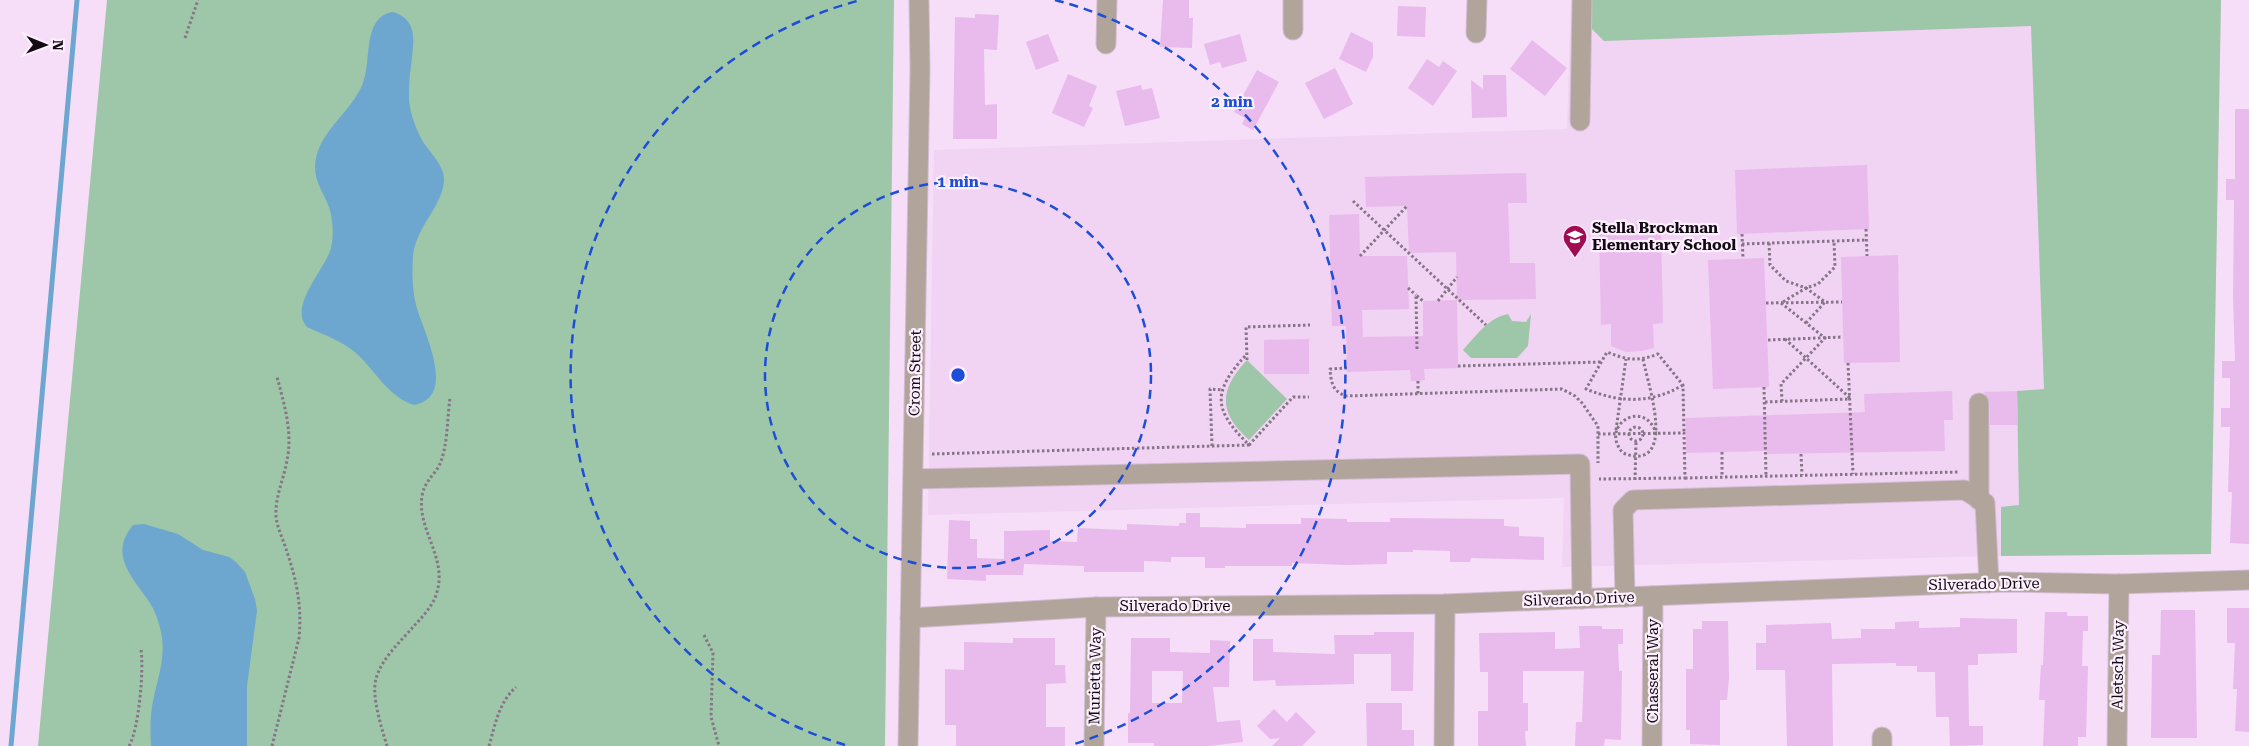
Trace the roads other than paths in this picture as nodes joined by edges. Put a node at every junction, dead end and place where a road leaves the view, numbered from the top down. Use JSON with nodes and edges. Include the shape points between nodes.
{"nodes":[{"id":1,"x":919,"y":0,"type":"edge"},
{"id":2,"x":1107,"y":0,"type":"edge"},
{"id":3,"x":1293,"y":0,"type":"edge"},
{"id":4,"x":1477,"y":0,"type":"edge"},
{"id":5,"x":1582,"y":0,"type":"edge"},
{"id":6,"x":1293,"y":30,"type":"dead end"},
{"id":7,"x":1476,"y":33,"type":"dead end"},
{"id":8,"x":1106,"y":44,"type":"dead end"},
{"id":9,"x":1580,"y":120,"type":"dead end"},
{"id":10,"x":1978,"y":403,"type":"dead end"},
{"id":11,"x":913,"y":479,"type":"junction"},
{"id":12,"x":1979,"y":500,"type":"junction"},
{"id":13,"x":2249,"y":580,"type":"edge"},
{"id":14,"x":1989,"y":583,"type":"junction"},
{"id":15,"x":2119,"y":584,"type":"junction"},
{"id":16,"x":1653,"y":596,"type":"junction"},
{"id":17,"x":1625,"y":597,"type":"junction"},
{"id":18,"x":1582,"y":599,"type":"junction"},
{"id":19,"x":1445,"y":604,"type":"junction"},
{"id":20,"x":1096,"y":607,"type":"junction"},
{"id":21,"x":910,"y":618,"type":"junction"},
{"id":22,"x":908,"y":746,"type":"edge"},
{"id":23,"x":1094,"y":746,"type":"edge"},
{"id":24,"x":1444,"y":746,"type":"edge"},
{"id":25,"x":1652,"y":746,"type":"edge"},
{"id":26,"x":2117,"y":746,"type":"edge"}],
"edges":[{"from":1,"to":11,"type":"street","name":"Crom Street"},
{"from":2,"to":8,"type":"street"},
{"from":3,"to":6,"type":"street"},
{"from":4,"to":7,"type":"street"},
{"from":5,"to":9,"type":"street"},
{"from":10,"to":12,"type":"street"},
{"from":11,"to":18,"type":"street","via":[[1580,464]]},
{"from":11,"to":21,"type":"street","name":"Crom Street"},
{"from":12,"to":14,"type":"street","via":[[1985,503]]},
{"from":12,"to":17,"type":"street","via":[[1965,490],[1634,500],[1623,510]]},
{"from":13,"to":15,"type":"street","name":"Silverado Drive"},
{"from":14,"to":15,"type":"street","name":"Silverado Drive"},
{"from":14,"to":16,"type":"street","name":"Silverado Drive"},
{"from":15,"to":26,"type":"street","name":"Aletsch Way"},
{"from":16,"to":17,"type":"street","name":"Silverado Drive"},
{"from":16,"to":25,"type":"street","name":"Chasseral Way"},
{"from":17,"to":18,"type":"street","name":"Silverado Drive"},
{"from":18,"to":19,"type":"street","name":"Silverado Drive"},
{"from":19,"to":20,"type":"street","name":"Silverado Drive"},
{"from":19,"to":24,"type":"street"},
{"from":20,"to":21,"type":"street","name":"Silverado Drive"},
{"from":20,"to":23,"type":"street","name":"Murietta Way"},
{"from":21,"to":22,"type":"street","name":"Crom Street"}]}
